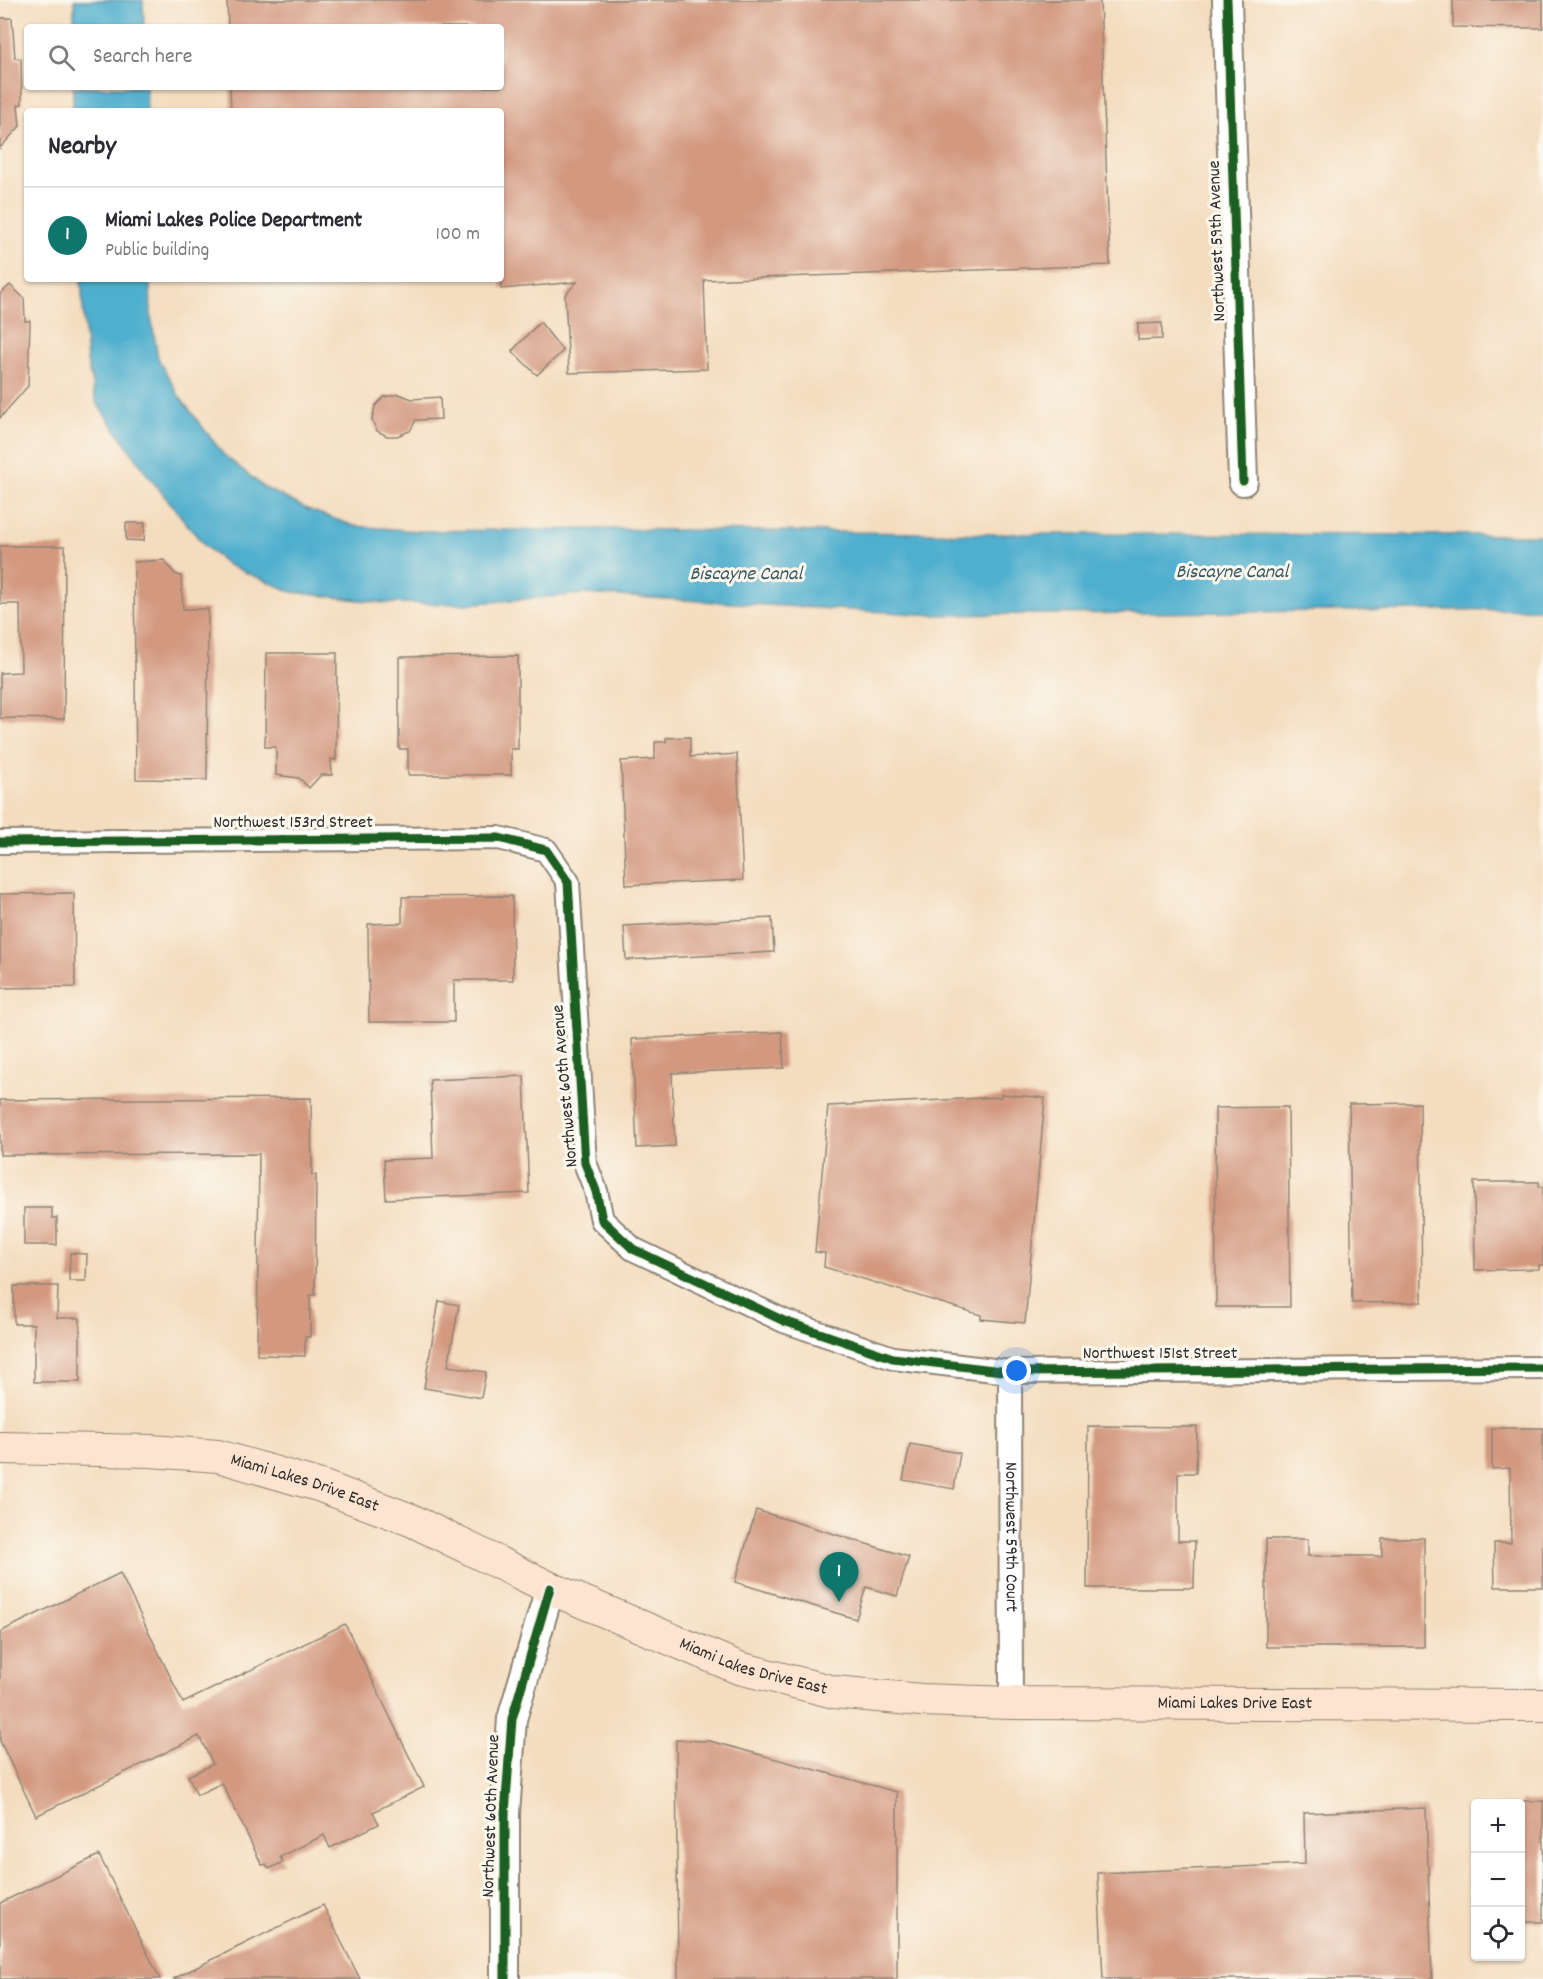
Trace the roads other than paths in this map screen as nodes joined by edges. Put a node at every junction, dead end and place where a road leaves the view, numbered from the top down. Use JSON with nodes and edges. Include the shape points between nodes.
{"nodes":[{"id":1,"x":1227,"y":0,"type":"edge"},
{"id":2,"x":1243,"y":481,"type":"dead end"},
{"id":3,"x":0,"y":842,"type":"edge"},
{"id":4,"x":568,"y":882,"type":"joint"},
{"id":5,"x":784,"y":1321,"type":"joint"},
{"id":6,"x":1543,"y":1368,"type":"edge"},
{"id":7,"x":1010,"y":1372,"type":"junction"},
{"id":8,"x":0,"y":1448,"type":"edge"},
{"id":9,"x":550,"y":1588,"type":"junction"},
{"id":10,"x":1011,"y":1703,"type":"junction"},
{"id":11,"x":1543,"y":1705,"type":"edge"},
{"id":12,"x":505,"y":1979,"type":"edge"}],
"edges":[{"from":1,"to":2,"type":"street","name":"Northwest 59th Avenue"},
{"from":3,"to":4,"type":"street","name":"Northwest 153rd Street","via":[[499,838],[546,850]]},
{"from":4,"to":5,"type":"street","name":"Northwest 60th Avenue","via":[[585,1162],[602,1220],[633,1249]]},
{"from":5,"to":7,"type":"street","name":"Northwest 151st Street","via":[[893,1358]]},
{"from":6,"to":7,"type":"street","name":"Northwest 151st Street"},
{"from":7,"to":10,"type":"street","name":"Northwest 59th Court"},
{"from":8,"to":9,"type":"main road","name":"Miami Lakes Drive East","via":[[218,1456],[321,1486],[411,1520]]},
{"from":9,"to":10,"type":"main road","name":"Miami Lakes Drive East","via":[[739,1668],[834,1692]]},
{"from":9,"to":12,"type":"street","name":"Northwest 60th Avenue","via":[[512,1719],[505,1813]]},
{"from":10,"to":11,"type":"main road","name":"Miami Lakes Drive East"}]}
